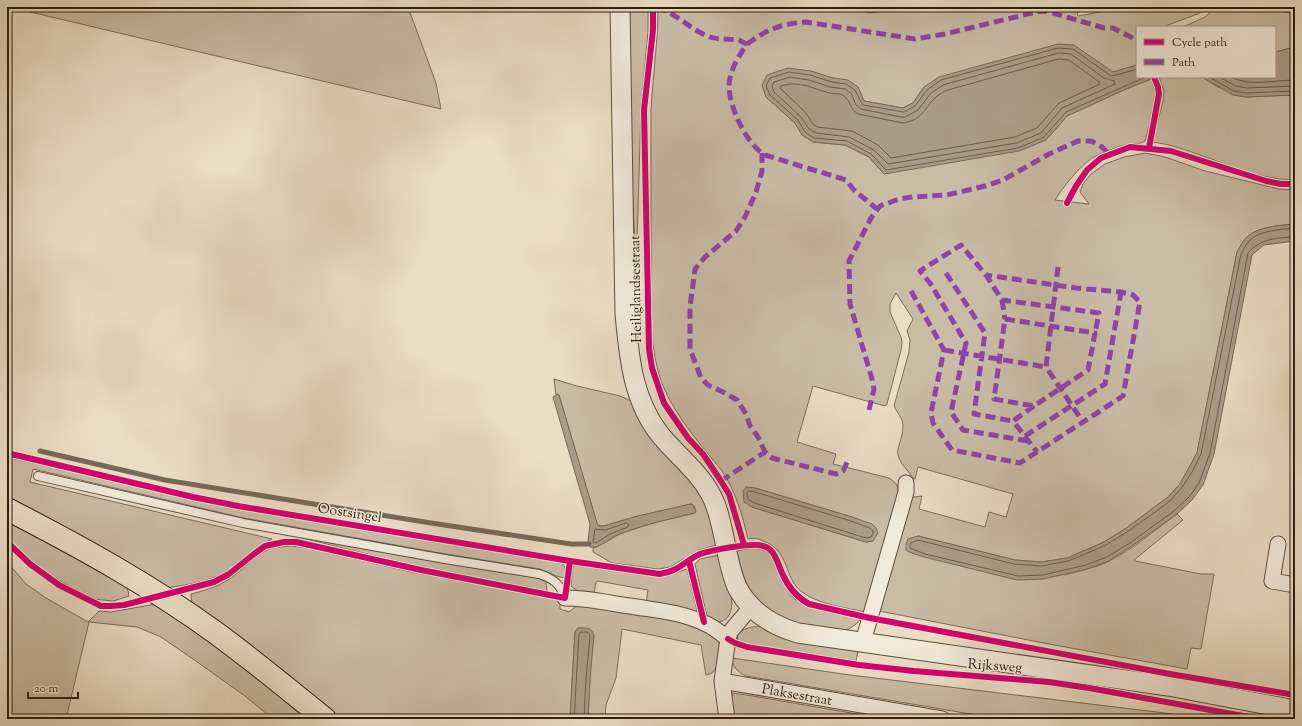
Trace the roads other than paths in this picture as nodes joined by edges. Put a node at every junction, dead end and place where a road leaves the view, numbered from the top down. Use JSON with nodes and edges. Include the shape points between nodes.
{"nodes":[{"id":1,"x":620,"y":7,"type":"edge"},
{"id":2,"x":38,"y":476,"type":"dead end"},
{"id":3,"x":906,"y":482,"type":"dead end"},
{"id":4,"x":7,"y":509,"type":"edge"},
{"id":5,"x":1278,"y":544,"type":"dead end"},
{"id":6,"x":1295,"y":585,"type":"edge"},
{"id":7,"x":565,"y":598,"type":"joint"},
{"id":8,"x":751,"y":607,"type":"junction"},
{"id":9,"x":728,"y":639,"type":"junction"},
{"id":10,"x":863,"y":641,"type":"junction"},
{"id":11,"x":722,"y":681,"type":"junction"},
{"id":12,"x":1295,"y":710,"type":"edge"},
{"id":13,"x":325,"y":719,"type":"edge"},
{"id":14,"x":727,"y":719,"type":"edge"},
{"id":15,"x":942,"y":719,"type":"edge"}],
"edges":[{"from":1,"to":8,"type":"street","name":"Heiliglandsestraat","via":[[625,314],[633,378],[653,426],[699,476],[717,505],[734,576],[738,588]]},
{"from":2,"to":7,"type":"lane","via":[[243,523],[539,574],[559,585]]},
{"from":3,"to":10,"type":"street","via":[[906,492]]},
{"from":4,"to":13,"type":"main road","via":[[98,557],[163,597],[215,632]]},
{"from":5,"to":6,"type":"street","via":[[1272,581]]},
{"from":7,"to":9,"type":"street","via":[[663,611],[692,618],[718,630]]},
{"from":8,"to":9,"type":"street","via":[[730,632]]},
{"from":8,"to":10,"type":"street","name":"Rijksweg","via":[[784,629]]},
{"from":9,"to":11,"type":"street"},
{"from":10,"to":12,"type":"street","name":"Rijksweg","via":[[1168,686]]},
{"from":11,"to":14,"type":"street"},
{"from":11,"to":15,"type":"street","name":"Plaksestraat"}]}
